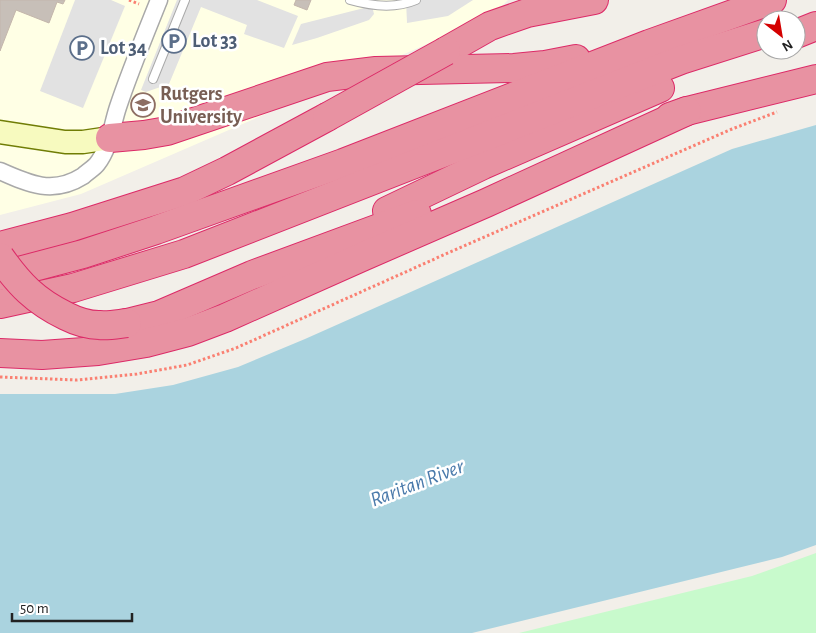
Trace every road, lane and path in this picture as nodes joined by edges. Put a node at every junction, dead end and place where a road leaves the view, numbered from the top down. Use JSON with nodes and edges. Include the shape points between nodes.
{"nodes":[{"id":1,"x":129,"y":0,"type":"edge"},
{"id":2,"x":159,"y":0,"type":"edge"},
{"id":3,"x":185,"y":0,"type":"edge"},
{"id":4,"x":350,"y":0,"type":"edge"},
{"id":5,"x":416,"y":0,"type":"edge"},
{"id":6,"x":522,"y":0,"type":"edge"},
{"id":7,"x":594,"y":0,"type":"edge"},
{"id":8,"x":772,"y":0,"type":"edge"},
{"id":9,"x":140,"y":4,"type":"dead end"},
{"id":10,"x":490,"y":26,"type":"junction"},
{"id":11,"x":756,"y":36,"type":"edge"},
{"id":12,"x":649,"y":44,"type":"junction"},
{"id":13,"x":756,"y":50,"type":"edge"},
{"id":14,"x":153,"y":79,"type":"dead end"},
{"id":15,"x":816,"y":79,"type":"edge"},
{"id":16,"x":786,"y":109,"type":"dead end"},
{"id":17,"x":687,"y":111,"type":"junction"},
{"id":18,"x":0,"y":132,"type":"edge"},
{"id":19,"x":110,"y":138,"type":"junction"},
{"id":20,"x":0,"y":172,"type":"edge"},
{"id":21,"x":0,"y":246,"type":"edge"},
{"id":22,"x":0,"y":257,"type":"edge"},
{"id":23,"x":252,"y":275,"type":"junction"},
{"id":24,"x":0,"y":276,"type":"edge"},
{"id":25,"x":0,"y":304,"type":"edge"},
{"id":26,"x":0,"y":354,"type":"edge"},
{"id":27,"x":0,"y":377,"type":"edge"}],
"edges":[{"from":1,"to":9,"type":"path"},
{"from":2,"to":19,"type":"street","via":[[118,107]]},
{"from":3,"to":14,"type":"lane"},
{"from":4,"to":5,"type":"lane","via":[[398,6]]},
{"from":6,"to":10,"type":"highway"},
{"from":7,"to":10,"type":"highway","via":[[527,13]]},
{"from":8,"to":12,"type":"highway"},
{"from":10,"to":21,"type":"highway","bridge":true,"via":[[227,171],[184,191]]},
{"from":11,"to":25,"type":"highway","via":[[681,60],[184,254],[73,288]]},
{"from":12,"to":19,"type":"highway","via":[[545,65],[376,71],[327,77],[167,131]]},
{"from":12,"to":24,"type":"highway","via":[[156,230]]},
{"from":13,"to":23,"type":"highway","via":[[684,77],[483,165]]},
{"from":15,"to":17,"type":"highway"},
{"from":16,"to":27,"type":"path","via":[[723,133],[236,348],[187,365],[77,380]]},
{"from":17,"to":23,"type":"highway"},
{"from":17,"to":26,"type":"highway","via":[[486,203],[188,332],[98,351]]},
{"from":18,"to":19,"type":"street","via":[[65,142]]},
{"from":19,"to":20,"type":"street","via":[[97,164],[67,184],[40,186]]},
{"from":22,"to":23,"type":"highway","bridge":true,"via":[[16,280],[48,308],[99,326],[159,315]]}]}
